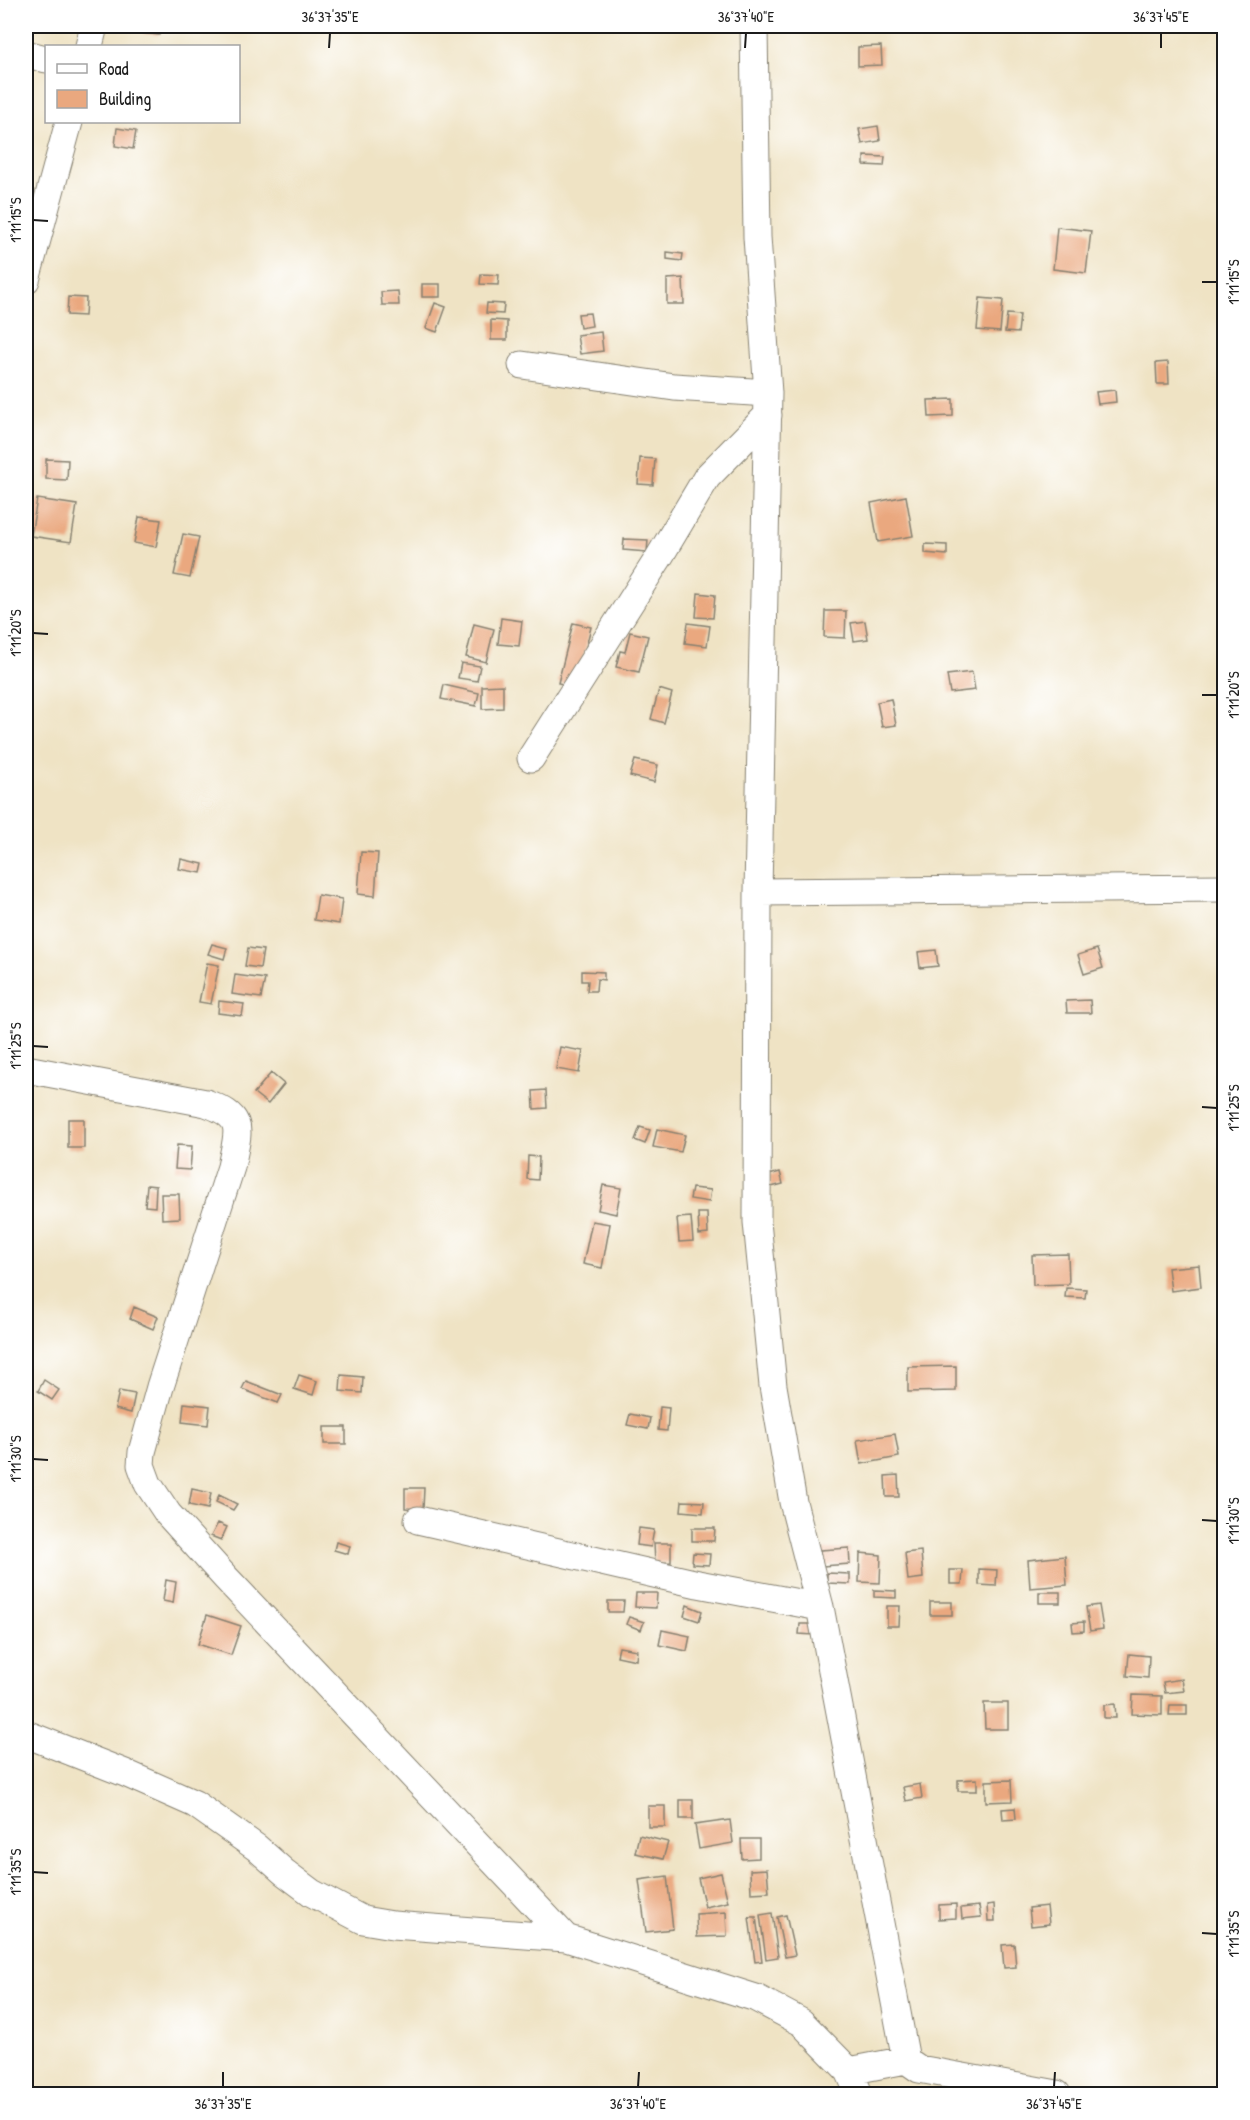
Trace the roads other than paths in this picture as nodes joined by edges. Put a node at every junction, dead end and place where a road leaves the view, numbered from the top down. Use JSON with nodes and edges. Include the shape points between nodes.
{"nodes":[{"id":1,"x":94,"y":26,"type":"edge"},
{"id":2,"x":754,"y":26,"type":"edge"},
{"id":3,"x":89,"y":45,"type":"edge"},
{"id":4,"x":26,"y":54,"type":"edge"},
{"id":5,"x":45,"y":59,"type":"edge"},
{"id":6,"x":69,"y":123,"type":"edge"},
{"id":7,"x":26,"y":280,"type":"edge"},
{"id":8,"x":522,"y":365,"type":"dead end"},
{"id":9,"x":768,"y":404,"type":"junction"},
{"id":10,"x":531,"y":758,"type":"dead end"},
{"id":11,"x":1224,"y":888,"type":"edge"},
{"id":12,"x":758,"y":892,"type":"junction"},
{"id":13,"x":26,"y":1069,"type":"edge"},
{"id":14,"x":418,"y":1520,"type":"dead end"},
{"id":15,"x":820,"y":1607,"type":"junction"},
{"id":16,"x":26,"y":1734,"type":"edge"},
{"id":17,"x":567,"y":1938,"type":"junction"},
{"id":18,"x":906,"y":2060,"type":"junction"},
{"id":19,"x":854,"y":2083,"type":"edge"},
{"id":20,"x":1057,"y":2094,"type":"edge"}],
"edges":[{"from":1,"to":3,"type":"street"},
{"from":2,"to":9,"type":"street","via":[[757,237]]},
{"from":4,"to":5,"type":"street"},
{"from":6,"to":7,"type":"street"},
{"from":8,"to":9,"type":"street"},
{"from":9,"to":10,"type":"street","via":[[707,477]]},
{"from":9,"to":12,"type":"street"},
{"from":11,"to":12,"type":"street"},
{"from":12,"to":15,"type":"street","via":[[757,1222],[774,1386],[793,1502]]},
{"from":13,"to":17,"type":"street","via":[[206,1103],[234,1117],[238,1130],[231,1167],[142,1452],[141,1465],[148,1484],[168,1514],[225,1577]]},
{"from":14,"to":15,"type":"street","via":[[698,1584]]},
{"from":15,"to":18,"type":"street"},
{"from":16,"to":17,"type":"street","via":[[195,1804],[312,1893],[363,1920]]},
{"from":17,"to":19,"type":"street","via":[[756,1998],[801,2022]]},
{"from":18,"to":19,"type":"street"},
{"from":18,"to":20,"type":"street","via":[[919,2069]]}]}
